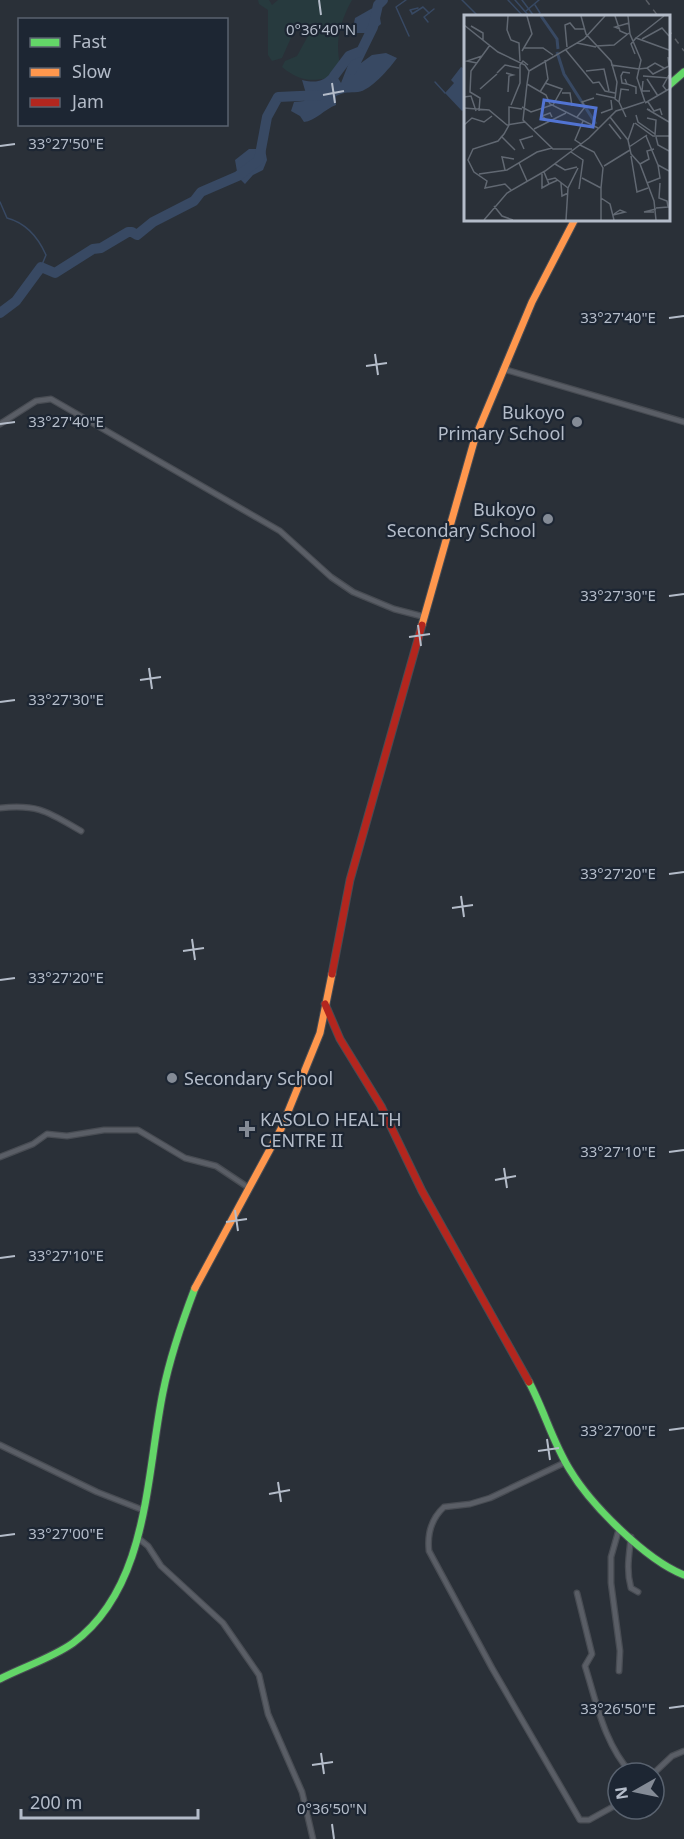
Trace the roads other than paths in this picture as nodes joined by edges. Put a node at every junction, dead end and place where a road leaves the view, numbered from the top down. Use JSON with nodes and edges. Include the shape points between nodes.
{"nodes":[{"id":1,"x":684,"y":72,"type":"edge"},
{"id":2,"x":669,"y":85,"type":"edge"},
{"id":3,"x":574,"y":220,"type":"edge"},
{"id":4,"x":503,"y":369,"type":"junction"},
{"id":5,"x":684,"y":422,"type":"edge"},
{"id":6,"x":0,"y":424,"type":"edge"},
{"id":7,"x":425,"y":617,"type":"junction"},
{"id":8,"x":0,"y":808,"type":"edge"},
{"id":9,"x":81,"y":831,"type":"dead end"},
{"id":10,"x":325,"y":1004,"type":"junction"},
{"id":11,"x":0,"y":1157,"type":"edge"},
{"id":12,"x":249,"y":1188,"type":"junction"},
{"id":13,"x":0,"y":1445,"type":"edge"},
{"id":14,"x":566,"y":1462,"type":"junction"},
{"id":15,"x":143,"y":1510,"type":"junction"},
{"id":16,"x":618,"y":1527,"type":"junction"},
{"id":17,"x":631,"y":1537,"type":"junction"},
{"id":18,"x":138,"y":1538,"type":"junction"},
{"id":19,"x":684,"y":1575,"type":"edge"},
{"id":20,"x":638,"y":1592,"type":"dead end"},
{"id":21,"x":577,"y":1593,"type":"dead end"},
{"id":22,"x":619,"y":1671,"type":"dead end"},
{"id":23,"x":0,"y":1679,"type":"edge"},
{"id":24,"x":684,"y":1752,"type":"edge"},
{"id":25,"x":623,"y":1761,"type":"edge"},
{"id":26,"x":666,"y":1762,"type":"edge"},
{"id":27,"x":606,"y":1811,"type":"edge"},
{"id":28,"x":313,"y":1839,"type":"edge"}],
"edges":[{"from":1,"to":2,"type":"main road"},
{"from":3,"to":4,"type":"main road"},
{"from":4,"to":5,"type":"street"},
{"from":4,"to":7,"type":"main road","via":[[475,438]]},
{"from":6,"to":7,"type":"street","via":[[36,401],[51,399],[280,531],[353,592]]},
{"from":7,"to":10,"type":"main road","via":[[350,880]]},
{"from":8,"to":9,"type":"street","via":[[43,809]]},
{"from":10,"to":12,"type":"main road","via":[[320,1033],[281,1129]]},
{"from":10,"to":14,"type":"main road","via":[[340,1039],[381,1106],[422,1191],[532,1388]]},
{"from":11,"to":12,"type":"street","via":[[47,1134],[138,1130],[185,1158],[216,1167]]},
{"from":12,"to":15,"type":"main road","via":[[197,1284],[181,1324],[163,1390]]},
{"from":13,"to":15,"type":"street"},
{"from":14,"to":16,"type":"main road","via":[[587,1495]]},
{"from":14,"to":27,"type":"street","via":[[490,1498],[444,1507],[432,1519],[429,1551],[580,1820],[589,1820]]},
{"from":15,"to":18,"type":"main road"},
{"from":16,"to":17,"type":"main road"},
{"from":16,"to":22,"type":"street","via":[[610,1582],[620,1651]]},
{"from":17,"to":19,"type":"main road"},
{"from":17,"to":20,"type":"street","via":[[628,1575],[631,1588]]},
{"from":18,"to":23,"type":"main road","via":[[116,1594],[91,1628],[57,1653]]},
{"from":18,"to":28,"type":"street","via":[[223,1623],[259,1675],[268,1713],[302,1792]]},
{"from":21,"to":25,"type":"street","via":[[592,1654],[585,1666],[604,1730]]},
{"from":24,"to":26,"type":"street"}]}
